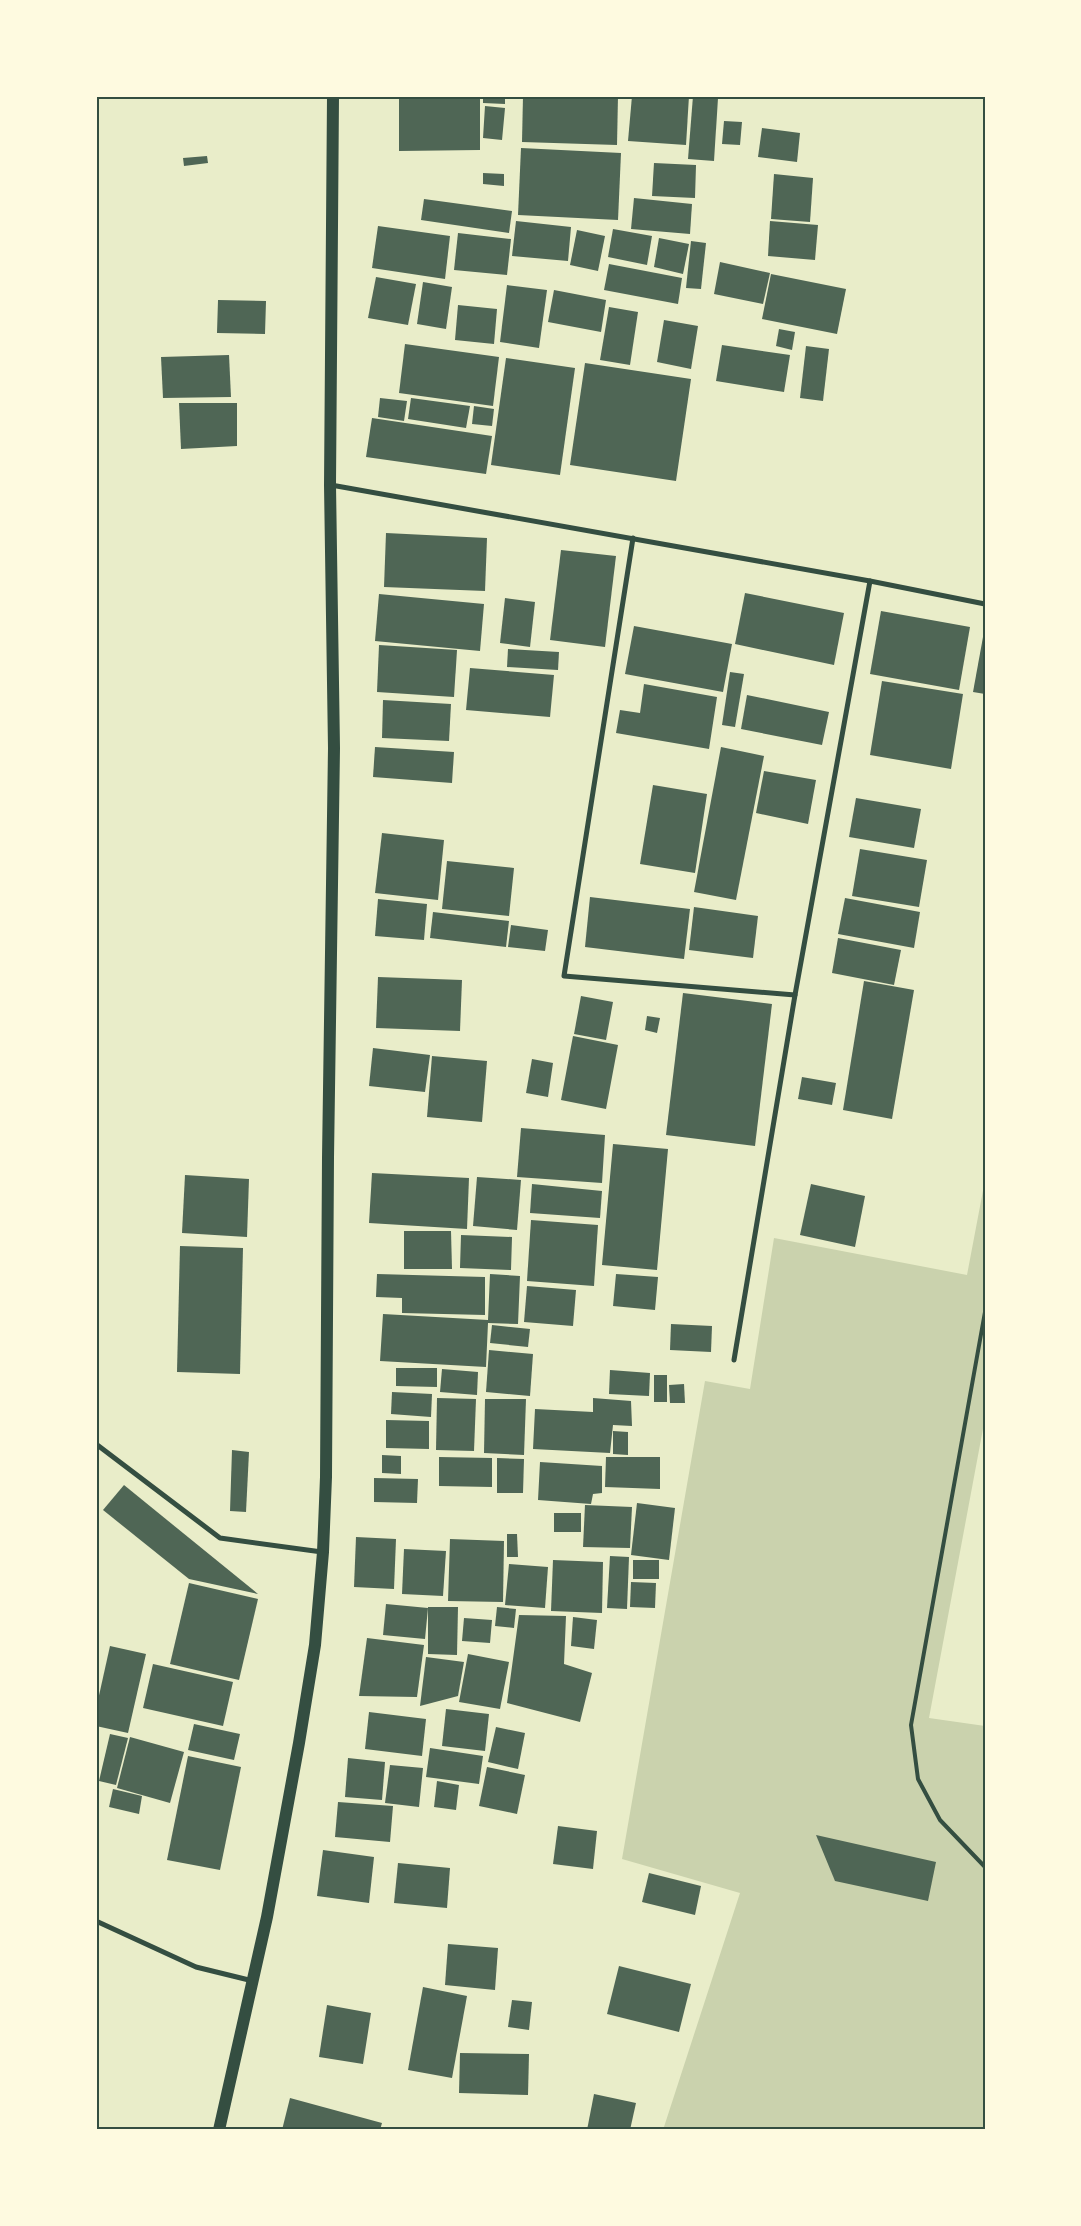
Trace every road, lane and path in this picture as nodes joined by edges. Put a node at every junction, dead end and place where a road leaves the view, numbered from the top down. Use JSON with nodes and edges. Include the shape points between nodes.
{"nodes":[{"id":1,"x":333,"y":96,"type":"edge"},
{"id":2,"x":330,"y":485,"type":"junction"},
{"id":3,"x":633,"y":538,"type":"junction"},
{"id":4,"x":870,"y":581,"type":"junction"},
{"id":5,"x":985,"y":604,"type":"edge"},
{"id":6,"x":795,"y":995,"type":"junction"},
{"id":7,"x":985,"y":1312,"type":"edge"},
{"id":8,"x":734,"y":1360,"type":"dead end"},
{"id":9,"x":96,"y":1444,"type":"edge"},
{"id":10,"x":323,"y":1552,"type":"junction"},
{"id":11,"x":985,"y":1867,"type":"edge"},
{"id":12,"x":96,"y":1921,"type":"edge"},
{"id":13,"x":253,"y":1981,"type":"junction"},
{"id":14,"x":219,"y":2130,"type":"edge"}],
"edges":[{"from":1,"to":2,"type":"main road"},
{"from":2,"to":3,"type":"street"},
{"from":2,"to":10,"type":"main road","via":[[334,787]]},
{"from":3,"to":4,"type":"street"},
{"from":3,"to":6,"type":"street","via":[[564,976]]},
{"from":4,"to":5,"type":"street"},
{"from":4,"to":6,"type":"street"},
{"from":6,"to":8,"type":"street"},
{"from":7,"to":11,"type":"lane","via":[[911,1725],[918,1779],[940,1820]]},
{"from":9,"to":10,"type":"street","via":[[220,1538]]},
{"from":10,"to":13,"type":"main road","via":[[315,1644],[299,1743]]},
{"from":12,"to":13,"type":"street","via":[[196,1967]]},
{"from":13,"to":14,"type":"main road"}]}
